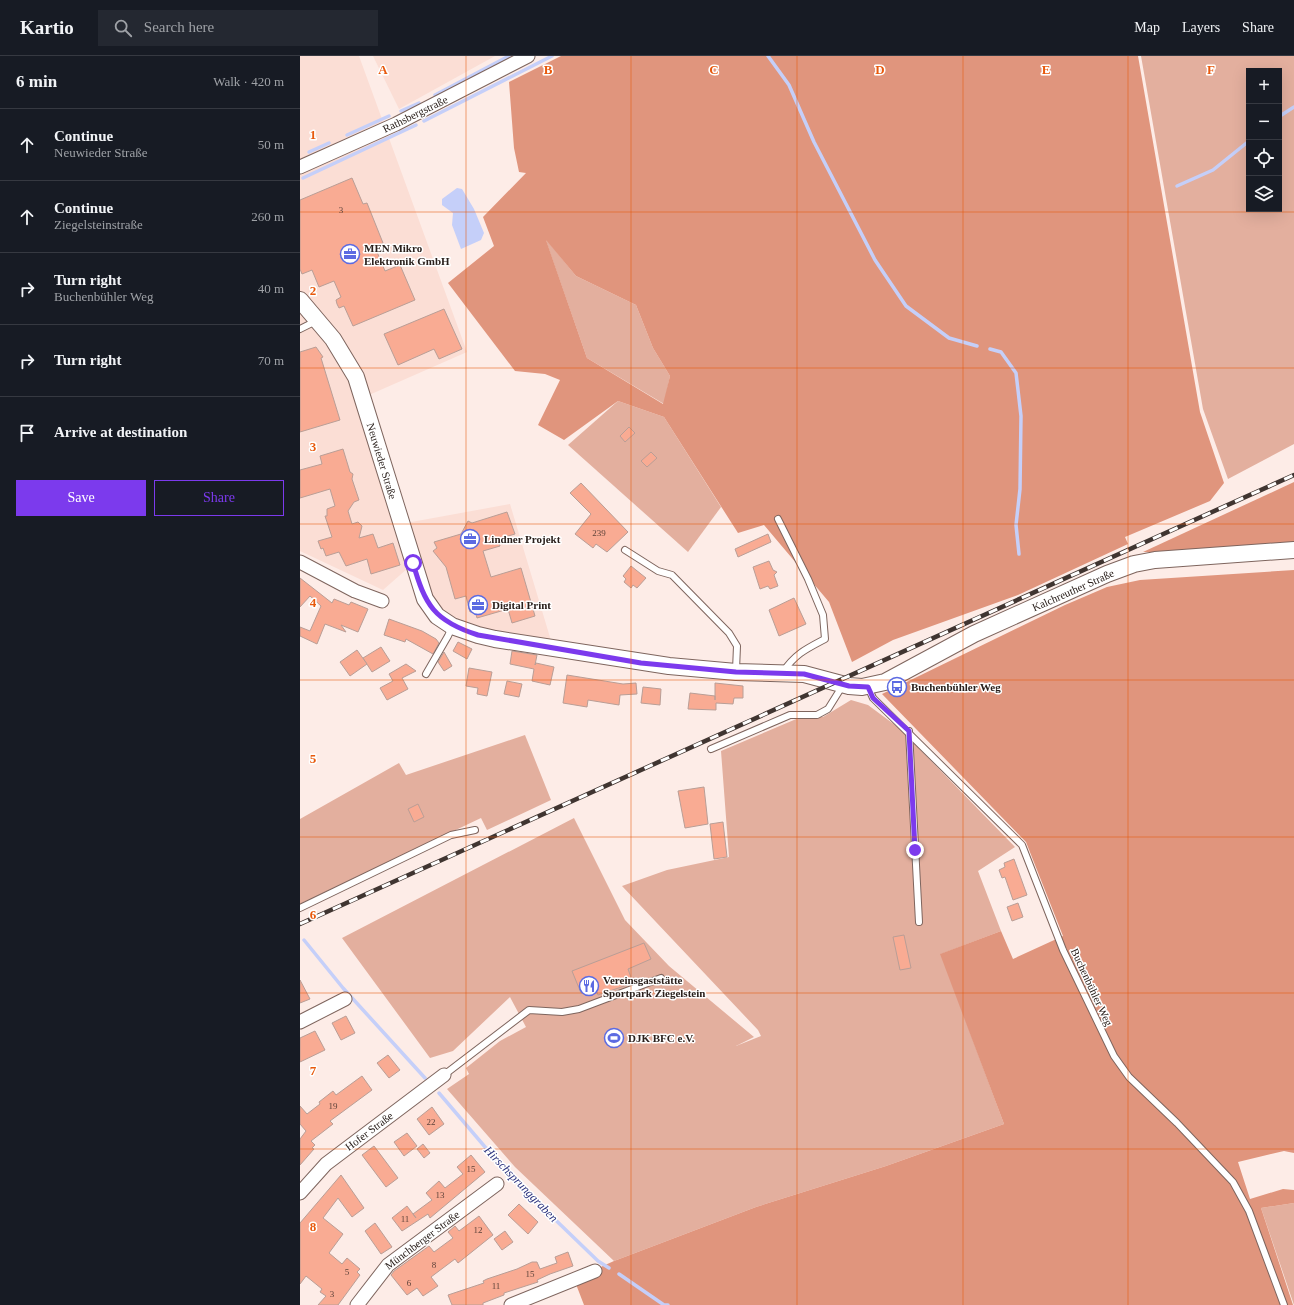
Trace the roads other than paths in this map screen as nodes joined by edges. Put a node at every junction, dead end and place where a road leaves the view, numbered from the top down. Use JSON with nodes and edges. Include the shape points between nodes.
{"nodes":[{"id":1,"x":528,"y":56,"type":"edge"},
{"id":2,"x":300,"y":167,"type":"edge"},
{"id":3,"x":300,"y":300,"type":"edge"},
{"id":4,"x":317,"y":320,"type":"junction"},
{"id":5,"x":300,"y":329,"type":"edge"},
{"id":6,"x":778,"y":519,"type":"dead end"},
{"id":7,"x":625,"y":550,"type":"dead end"},
{"id":8,"x":1294,"y":550,"type":"edge"},
{"id":9,"x":300,"y":562,"type":"edge"},
{"id":10,"x":382,"y":601,"type":"dead end"},
{"id":11,"x":452,"y":626,"type":"junction"},
{"id":12,"x":736,"y":672,"type":"junction"},
{"id":13,"x":782,"y":672,"type":"junction"},
{"id":14,"x":426,"y":674,"type":"dead end"},
{"id":15,"x":843,"y":685,"type":"junction"},
{"id":16,"x":868,"y":687,"type":"junction"},
{"id":17,"x":909,"y":731,"type":"junction"},
{"id":18,"x":711,"y":749,"type":"dead end"},
{"id":19,"x":475,"y":830,"type":"dead end"},
{"id":20,"x":300,"y":908,"type":"edge"},
{"id":21,"x":919,"y":922,"type":"dead end"},
{"id":22,"x":661,"y":978,"type":"dead end"},
{"id":23,"x":345,"y":999,"type":"dead end"},
{"id":24,"x":300,"y":1022,"type":"edge"},
{"id":25,"x":444,"y":1075,"type":"joint"},
{"id":26,"x":497,"y":1184,"type":"dead end"},
{"id":27,"x":300,"y":1194,"type":"edge"},
{"id":28,"x":595,"y":1271,"type":"dead end"},
{"id":29,"x":357,"y":1305,"type":"edge"},
{"id":30,"x":511,"y":1305,"type":"edge"},
{"id":31,"x":1284,"y":1305,"type":"edge"}],
"edges":[{"from":1,"to":2,"type":"street","name":"Rathsbergstraße","via":[[402,121]]},
{"from":3,"to":4,"type":"street","name":"Neuwieder Straße"},
{"from":4,"to":5,"type":"lane"},
{"from":4,"to":11,"type":"street","name":"Neuwieder Straße","via":[[343,354],[360,388],[422,592],[433,611]]},
{"from":6,"to":13,"type":"lane","via":[[823,615],[825,639],[801,651]]},
{"from":7,"to":12,"type":"lane","via":[[658,571],[672,575],[728,633],[737,646]]},
{"from":8,"to":16,"type":"street","name":"Kalchreuther Straße","via":[[1155,560],[1126,567],[974,634],[894,678]]},
{"from":9,"to":10,"type":"street","via":[[355,591]]},
{"from":11,"to":12,"type":"street","name":"Neuwieder Straße","via":[[478,635],[556,650],[641,663]]},
{"from":11,"to":14,"type":"lane"},
{"from":12,"to":13,"type":"street","name":"Neuwieder Straße"},
{"from":13,"to":15,"type":"street","name":"Neuwieder Straße","via":[[808,675]]},
{"from":15,"to":16,"type":"street","name":"Neuwieder Straße"},
{"from":15,"to":18,"type":"lane","via":[[828,709],[817,715],[790,715]]},
{"from":16,"to":17,"type":"lane","name":"Buchenbühler Weg","via":[[873,698]]},
{"from":17,"to":21,"type":"lane"},
{"from":17,"to":31,"type":"lane","name":"Buchenbühler Weg","via":[[1022,845],[1063,950],[1114,1056],[1129,1077],[1233,1182],[1248,1211]]},
{"from":19,"to":20,"type":"lane","via":[[451,835]]},
{"from":22,"to":25,"type":"lane","via":[[579,1009],[562,1012],[529,1010]]},
{"from":23,"to":24,"type":"street"},
{"from":25,"to":27,"type":"street","name":"Hofer Straße","via":[[326,1164]]},
{"from":26,"to":29,"type":"street","name":"Münchberger Straße","via":[[388,1265]]},
{"from":28,"to":30,"type":"street"}]}
